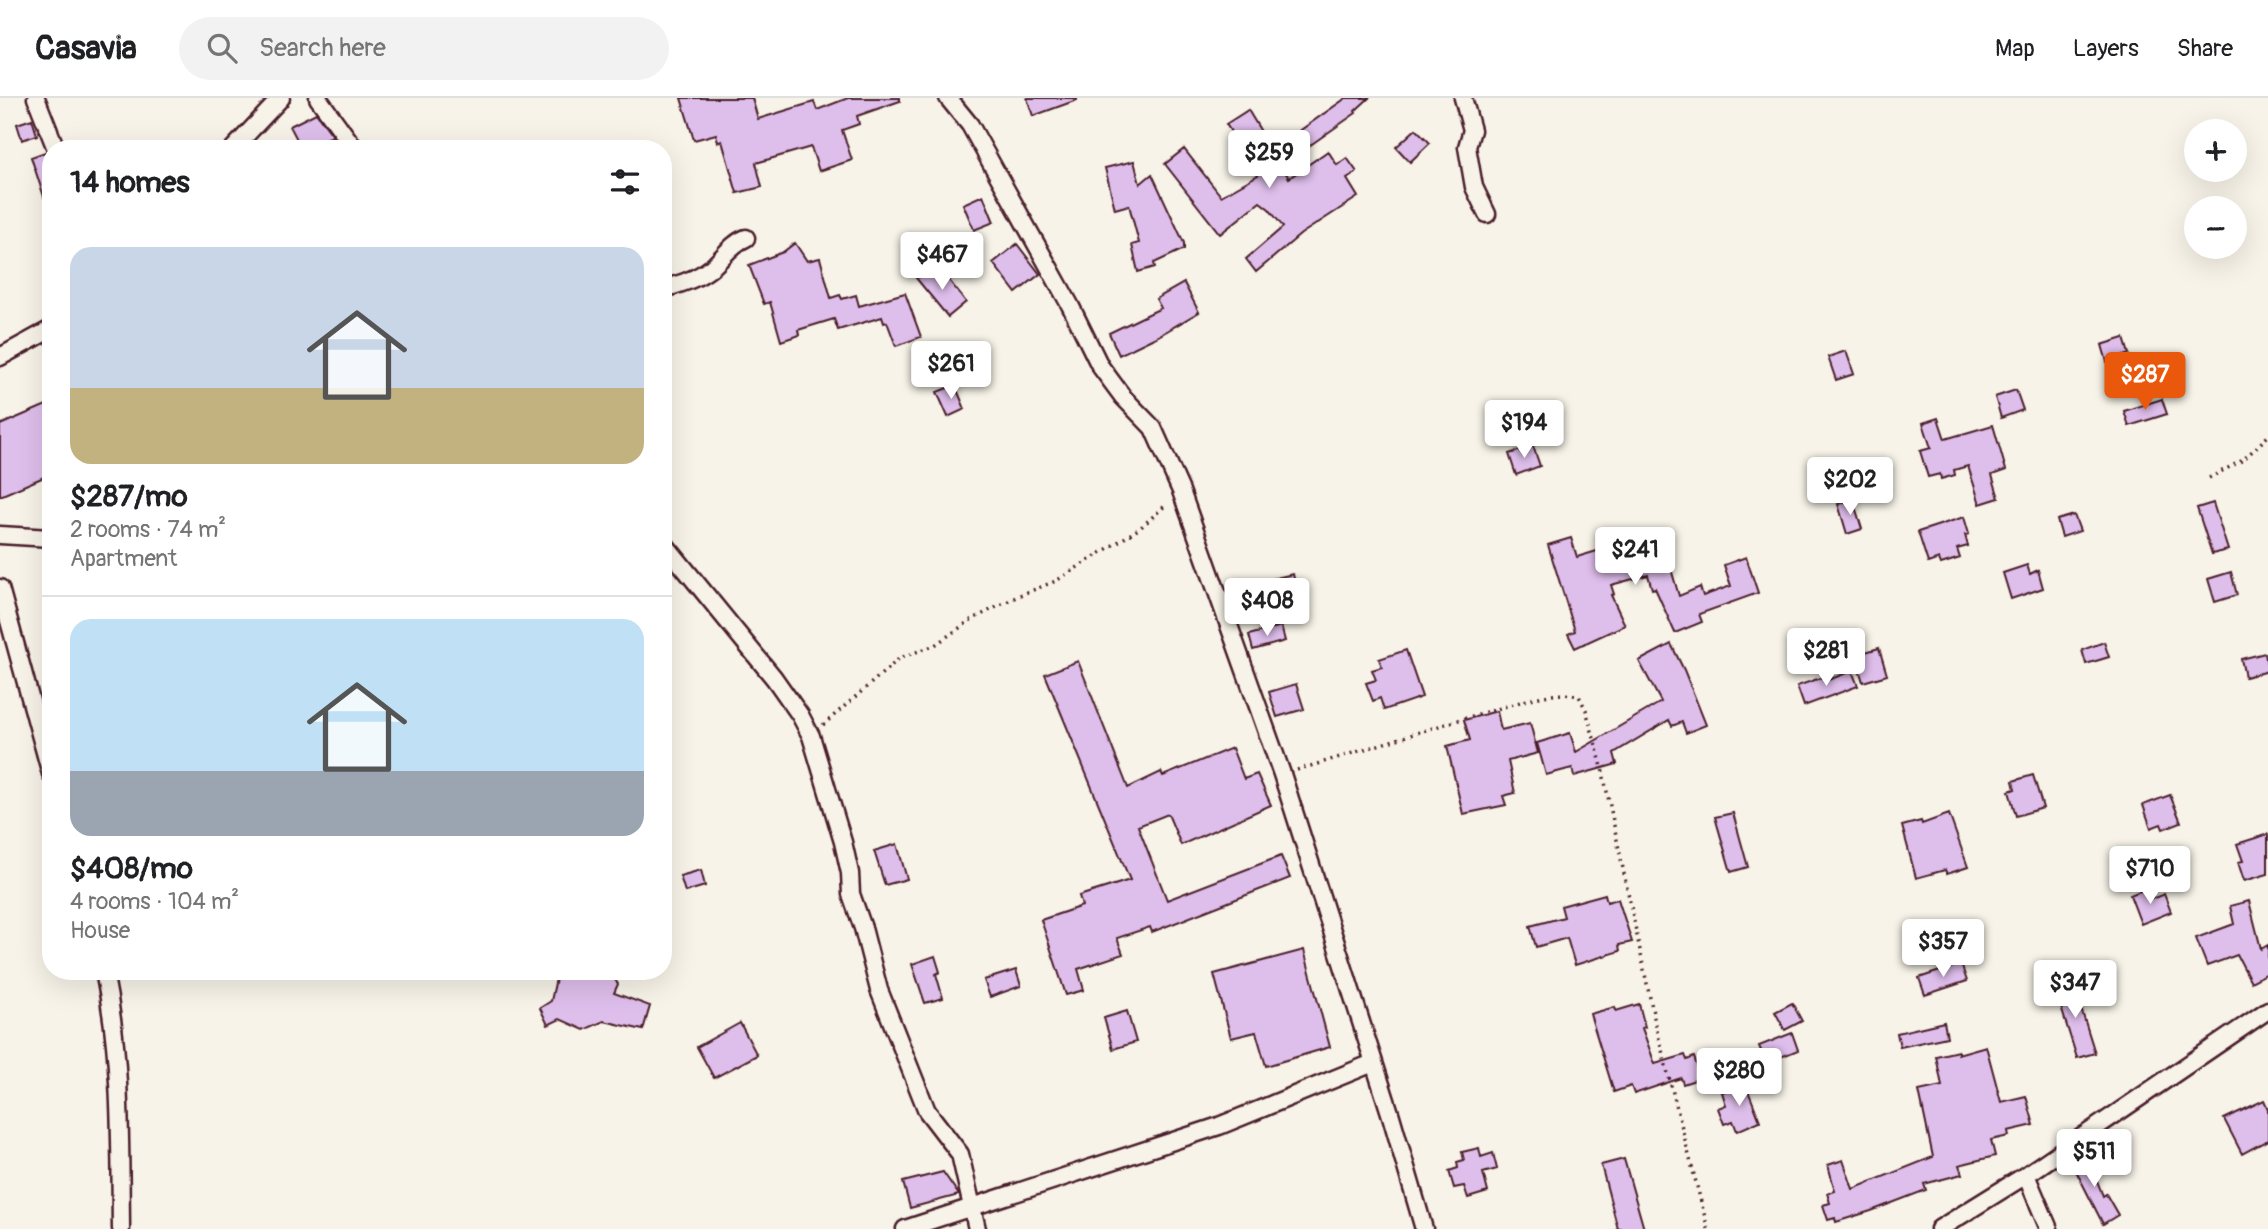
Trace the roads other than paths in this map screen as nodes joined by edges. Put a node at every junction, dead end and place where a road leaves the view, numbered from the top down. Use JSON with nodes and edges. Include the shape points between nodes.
{"nodes":[{"id":1,"x":36,"y":98,"type":"edge"},
{"id":2,"x":281,"y":98,"type":"edge"},
{"id":3,"x":318,"y":98,"type":"edge"},
{"id":4,"x":948,"y":98,"type":"edge"},
{"id":5,"x":1463,"y":98,"type":"edge"},
{"id":6,"x":52,"y":140,"type":"edge"},
{"id":7,"x":241,"y":140,"type":"edge"},
{"id":8,"x":348,"y":140,"type":"edge"},
{"id":9,"x":1487,"y":214,"type":"dead end"},
{"id":10,"x":746,"y":238,"type":"dead end"},
{"id":11,"x":672,"y":286,"type":"edge"},
{"id":12,"x":42,"y":334,"type":"edge"},
{"id":13,"x":0,"y":357,"type":"edge"},
{"id":14,"x":0,"y":534,"type":"edge"},
{"id":15,"x":42,"y":537,"type":"edge"},
{"id":16,"x":672,"y":553,"type":"edge"},
{"id":17,"x":0,"y":588,"type":"edge"},
{"id":18,"x":42,"y":741,"type":"edge"},
{"id":19,"x":106,"y":980,"type":"edge"},
{"id":20,"x":2268,"y":1010,"type":"edge"},
{"id":21,"x":1373,"y":1063,"type":"junction"},
{"id":22,"x":2026,"y":1175,"type":"junction"},
{"id":23,"x":972,"y":1207,"type":"junction"},
{"id":24,"x":121,"y":1229,"type":"edge"},
{"id":25,"x":905,"y":1229,"type":"edge"},
{"id":26,"x":977,"y":1229,"type":"edge"},
{"id":27,"x":1424,"y":1229,"type":"edge"},
{"id":28,"x":1939,"y":1229,"type":"edge"},
{"id":29,"x":2049,"y":1229,"type":"edge"}],
"edges":[{"from":1,"to":6,"type":"street"},
{"from":2,"to":7,"type":"street"},
{"from":3,"to":8,"type":"street"},
{"from":4,"to":21,"type":"street","via":[[970,125],[1100,366],[1153,428],[1181,491],[1282,774]]},
{"from":5,"to":9,"type":"street","via":[[1472,130],[1467,147],[1474,187]]},
{"from":10,"to":11,"type":"street","via":[[709,270]]},
{"from":12,"to":13,"type":"street"},
{"from":14,"to":15,"type":"street"},
{"from":16,"to":23,"type":"street","via":[[774,678],[811,736],[879,990],[927,1111],[960,1154]]},
{"from":17,"to":18,"type":"street"},
{"from":19,"to":24,"type":"street","via":[[120,1082]]},
{"from":20,"to":22,"type":"street"},
{"from":21,"to":23,"type":"street","via":[[1219,1126]]},
{"from":21,"to":27,"type":"street"},
{"from":22,"to":28,"type":"street"},
{"from":22,"to":29,"type":"street"},
{"from":23,"to":25,"type":"street"},
{"from":23,"to":26,"type":"street"}]}
